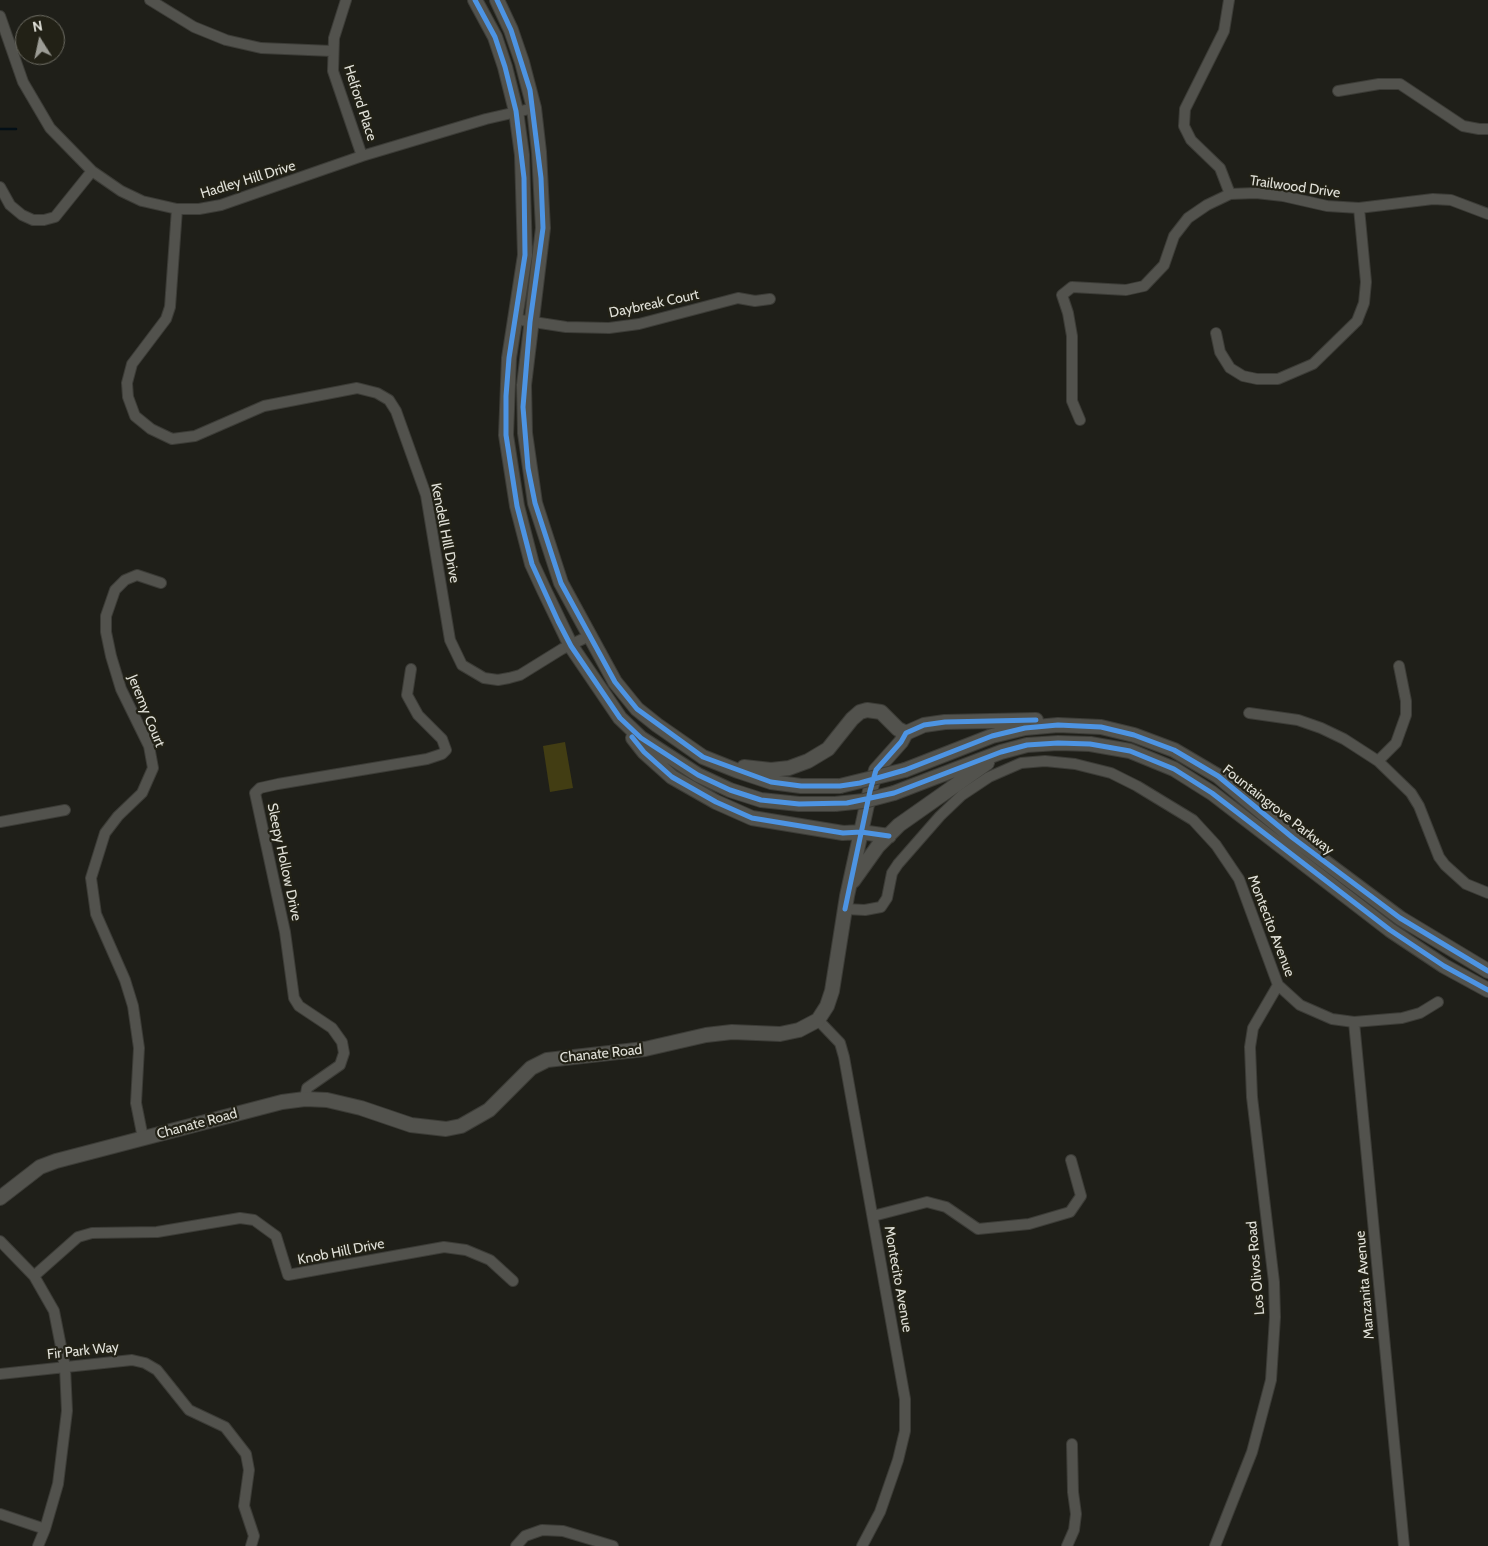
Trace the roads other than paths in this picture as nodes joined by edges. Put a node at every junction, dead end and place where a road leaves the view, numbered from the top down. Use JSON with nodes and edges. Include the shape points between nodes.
{"nodes":[{"id":1,"x":150,"y":0,"type":"edge"},
{"id":2,"x":346,"y":0,"type":"edge"},
{"id":3,"x":476,"y":0,"type":"edge"},
{"id":4,"x":497,"y":0,"type":"edge"},
{"id":5,"x":1230,"y":0,"type":"edge"},
{"id":6,"x":0,"y":16,"type":"edge"},
{"id":7,"x":332,"y":51,"type":"junction"},
{"id":8,"x":1338,"y":91,"type":"dead end"},
{"id":9,"x":534,"y":108,"type":"junction"},
{"id":10,"x":516,"y":111,"type":"junction"},
{"id":11,"x":1488,"y":129,"type":"edge"},
{"id":12,"x":362,"y":156,"type":"junction"},
{"id":13,"x":92,"y":171,"type":"junction"},
{"id":14,"x":0,"y":187,"type":"edge"},
{"id":15,"x":1230,"y":194,"type":"junction"},
{"id":16,"x":1359,"y":208,"type":"junction"},
{"id":17,"x":177,"y":209,"type":"junction"},
{"id":18,"x":1488,"y":214,"type":"edge"},
{"id":19,"x":770,"y":299,"type":"dead end"},
{"id":20,"x":514,"y":320,"type":"junction"},
{"id":21,"x":530,"y":322,"type":"junction"},
{"id":22,"x":1216,"y":333,"type":"dead end"},
{"id":23,"x":1080,"y":420,"type":"dead end"},
{"id":24,"x":161,"y":583,"type":"dead end"},
{"id":25,"x":589,"y":636,"type":"junction"},
{"id":26,"x":570,"y":646,"type":"junction"},
{"id":27,"x":1399,"y":666,"type":"dead end"},
{"id":28,"x":411,"y":669,"type":"dead end"},
{"id":29,"x":1249,"y":713,"type":"dead end"},
{"id":30,"x":620,"y":718,"type":"junction"},
{"id":31,"x":1083,"y":726,"type":"junction"},
{"id":32,"x":906,"y":733,"type":"junction"},
{"id":33,"x":1027,"y":745,"type":"junction"},
{"id":34,"x":703,"y":756,"type":"junction"},
{"id":35,"x":1378,"y":761,"type":"junction"},
{"id":36,"x":65,"y":810,"type":"dead end"},
{"id":37,"x":0,"y":822,"type":"edge"},
{"id":38,"x":861,"y":832,"type":"junction"},
{"id":39,"x":889,"y":836,"type":"junction"},
{"id":40,"x":849,"y":886,"type":"junction"},
{"id":41,"x":1488,"y":893,"type":"edge"},
{"id":42,"x":846,"y":909,"type":"junction"},
{"id":43,"x":1488,"y":970,"type":"edge"},
{"id":44,"x":1278,"y":985,"type":"junction"},
{"id":45,"x":1488,"y":990,"type":"edge"},
{"id":46,"x":1438,"y":1002,"type":"dead end"},
{"id":47,"x":818,"y":1020,"type":"junction"},
{"id":48,"x":1354,"y":1022,"type":"junction"},
{"id":49,"x":305,"y":1099,"type":"junction"},
{"id":50,"x":143,"y":1138,"type":"junction"},
{"id":51,"x":1072,"y":1160,"type":"dead end"},
{"id":52,"x":0,"y":1198,"type":"edge"},
{"id":53,"x":872,"y":1216,"type":"junction"},
{"id":54,"x":0,"y":1241,"type":"edge"},
{"id":55,"x":34,"y":1276,"type":"junction"},
{"id":56,"x":512,"y":1281,"type":"dead end"},
{"id":57,"x":66,"y":1367,"type":"junction"},
{"id":58,"x":0,"y":1374,"type":"edge"},
{"id":59,"x":1072,"y":1444,"type":"dead end"},
{"id":60,"x":0,"y":1514,"type":"edge"},
{"id":61,"x":45,"y":1529,"type":"junction"},
{"id":62,"x":38,"y":1546,"type":"edge"},
{"id":63,"x":251,"y":1546,"type":"edge"},
{"id":64,"x":516,"y":1546,"type":"edge"},
{"id":65,"x":613,"y":1546,"type":"edge"},
{"id":66,"x":862,"y":1546,"type":"edge"},
{"id":67,"x":1067,"y":1546,"type":"edge"},
{"id":68,"x":1215,"y":1546,"type":"edge"},
{"id":69,"x":1404,"y":1546,"type":"edge"}],
"edges":[{"from":1,"to":7,"type":"street","via":[[194,27],[226,40],[261,48]]},
{"from":2,"to":7,"type":"street","name":"Helford Place","via":[[336,26]]},
{"from":3,"to":10,"type":"main road","name":"Fountaingrove Parkway","via":[[495,37]]},
{"from":4,"to":9,"type":"main road","name":"Fountaingrove Parkway","via":[[512,30]]},
{"from":5,"to":15,"type":"street","via":[[1224,31],[1185,109],[1184,126],[1191,140],[1220,168]]},
{"from":6,"to":13,"type":"street","name":"Hadley Hill Drive","via":[[23,82],[50,128]]},
{"from":7,"to":12,"type":"street","name":"Helford Place","via":[[333,71]]},
{"from":8,"to":11,"type":"street","via":[[1400,84],[1463,126]]},
{"from":9,"to":10,"type":"street","name":"Hadley Hill Drive"},
{"from":9,"to":21,"type":"main road","name":"Fountaingrove Parkway","via":[[540,152],[543,228]]},
{"from":10,"to":12,"type":"street","name":"Hadley Hill Drive"},
{"from":10,"to":20,"type":"main road","name":"Fountaingrove Parkway","via":[[524,178],[525,255]]},
{"from":12,"to":17,"type":"street","name":"Hadley Hill Drive","via":[[221,205]]},
{"from":13,"to":14,"type":"street","via":[[55,217],[44,220],[22,215],[10,205]]},
{"from":13,"to":17,"type":"street","name":"Hadley Hill Drive","via":[[142,202]]},
{"from":15,"to":16,"type":"street","name":"Trailwood Drive","via":[[1256,193],[1327,206]]},
{"from":15,"to":23,"type":"street","name":"Trailwood Drive","via":[[1188,218],[1174,236],[1164,265],[1144,286],[1126,290],[1072,286],[1062,295],[1072,336],[1072,401]]},
{"from":16,"to":18,"type":"street","name":"Trailwood Drive","via":[[1433,199],[1451,200]]},
{"from":16,"to":22,"type":"street","via":[[1366,282],[1364,303],[1358,321],[1313,364],[1278,379],[1243,376],[1230,368],[1220,352]]},
{"from":17,"to":26,"type":"street","name":"Kendell HIll Drive","via":[[170,307],[166,319],[132,364],[127,383],[134,416],[151,429],[172,438],[195,436],[264,406],[357,388],[378,393],[389,400],[396,411],[426,495],[450,640],[462,665],[484,678],[498,680],[520,675]]},
{"from":19,"to":21,"type":"street","name":"Daybreak Court","via":[[755,302],[738,298],[640,324],[609,328]]},
{"from":20,"to":21,"type":"street","name":"Daybreak Court"},
{"from":20,"to":26,"type":"main road","name":"Fountaingrove Parkway","via":[[506,396],[506,435],[516,506],[532,564]]},
{"from":21,"to":25,"type":"main road","name":"Fountaingrove Parkway","via":[[523,407],[528,468],[535,502],[561,583]]},
{"from":24,"to":50,"type":"street","name":"Jeremy Court","via":[[137,575],[125,580],[115,590],[108,609],[106,632],[110,656],[121,689],[148,746],[153,768],[142,792],[105,833],[91,878],[96,914],[133,1006],[139,1048],[136,1103]]},
{"from":25,"to":26,"type":"street","name":"Kendell HIll Drive"},
{"from":25,"to":34,"type":"main road","name":"Fountaingrove Parkway","via":[[615,682],[637,709]]},
{"from":26,"to":30,"type":"main road","name":"Fountaingrove Parkway"},
{"from":27,"to":35,"type":"street","via":[[1406,715],[1396,743]]},
{"from":28,"to":49,"type":"street","name":"Sleepy Hollow Drive","via":[[407,695],[418,715],[442,739],[446,750],[442,754],[278,784],[260,788],[255,793],[285,932],[294,998],[299,1006],[332,1028],[342,1042],[344,1053],[340,1064],[307,1088]]},
{"from":29,"to":35,"type":"street","via":[[1298,720],[1321,728]]},
{"from":30,"to":33,"type":"main road","name":"Fountaingrove Parkway","bridge":true,"via":[[640,738],[698,776],[762,800],[799,804],[864,801]]},
{"from":30,"to":38,"type":"main road","via":[[644,752],[658,765],[672,777],[716,802],[752,818],[843,834]]},
{"from":31,"to":32,"type":"main road","via":[[1054,720],[994,720],[924,725]]},
{"from":31,"to":34,"type":"main road","name":"Fountaingrove Parkway","bridge":true,"via":[[1058,724],[992,736],[905,770],[840,786],[771,782]]},
{"from":31,"to":43,"type":"main road","name":"Fountaingrove Parkway","via":[[1134,735],[1174,750],[1218,776],[1293,838],[1400,918]]},
{"from":32,"to":34,"type":"main road","via":[[881,712],[867,710],[852,719],[828,749],[789,768],[741,767]]},
{"from":32,"to":38,"type":"main road","via":[[876,770]]},
{"from":33,"to":39,"type":"main road","via":[[992,760],[906,820]]},
{"from":33,"to":45,"type":"main road","name":"Fountaingrove Parkway","via":[[1090,744],[1130,751],[1174,769],[1212,793],[1390,930],[1444,966]]},
{"from":35,"to":41,"type":"street","via":[[1411,793],[1445,865],[1466,884]]},
{"from":36,"to":37,"type":"street"},
{"from":38,"to":39,"type":"main road"},
{"from":38,"to":40,"type":"main road"},
{"from":39,"to":40,"type":"main road"},
{"from":40,"to":42,"type":"main road"},
{"from":42,"to":44,"type":"street","name":"Montecito Avenue","via":[[881,907],[898,864],[940,816],[962,795],[989,777],[1021,763],[1076,764],[1111,773],[1137,786],[1193,820],[1205,832],[1239,879]]},
{"from":42,"to":47,"type":"main road","via":[[832,991]]},
{"from":44,"to":48,"type":"street","name":"Montecito Avenue","via":[[1315,1013]]},
{"from":44,"to":68,"type":"street","name":"Los Olivos Road","via":[[1253,1028],[1250,1047],[1252,1097],[1274,1282],[1271,1380],[1252,1452]]},
{"from":46,"to":48,"type":"street","name":"Montecito Avenue","via":[[1420,1013],[1402,1018]]},
{"from":47,"to":49,"type":"main road","name":"Chanate Road","via":[[790,1033],[732,1032],[645,1049],[547,1060],[531,1068],[489,1110],[461,1126],[412,1125],[346,1104]]},
{"from":47,"to":53,"type":"street","name":"Montecito Avenue","via":[[840,1044]]},
{"from":48,"to":69,"type":"street","name":"Manzanita Avenue"},
{"from":49,"to":50,"type":"main road","name":"Chanate Road"},
{"from":50,"to":52,"type":"main road","name":"Chanate Road","via":[[40,1167]]},
{"from":51,"to":53,"type":"street","via":[[1081,1196],[1070,1212],[1029,1224],[978,1229],[946,1207],[926,1202]]},
{"from":53,"to":66,"type":"street","name":"Montecito Avenue","via":[[905,1399],[905,1417],[895,1468],[880,1512]]},
{"from":54,"to":55,"type":"street"},
{"from":55,"to":56,"type":"street","name":"Knob Hill Drive","via":[[78,1237],[92,1233],[158,1232],[240,1218],[254,1220],[276,1236],[288,1275],[444,1247],[466,1250],[490,1260]]},
{"from":55,"to":57,"type":"street","via":[[54,1311]]},
{"from":57,"to":58,"type":"street","name":"Fir Park Way"},
{"from":57,"to":61,"type":"street","via":[[67,1412],[61,1466]]},
{"from":57,"to":63,"type":"street","name":"Fir Park Way","via":[[126,1360],[145,1363],[157,1370],[189,1410],[225,1427],[246,1454],[249,1470],[244,1506],[254,1536]]},
{"from":59,"to":67,"type":"street","via":[[1076,1514]]},
{"from":60,"to":61,"type":"street"},
{"from":61,"to":62,"type":"street"},
{"from":64,"to":65,"type":"street","via":[[525,1536],[542,1530],[563,1530]]}]}
